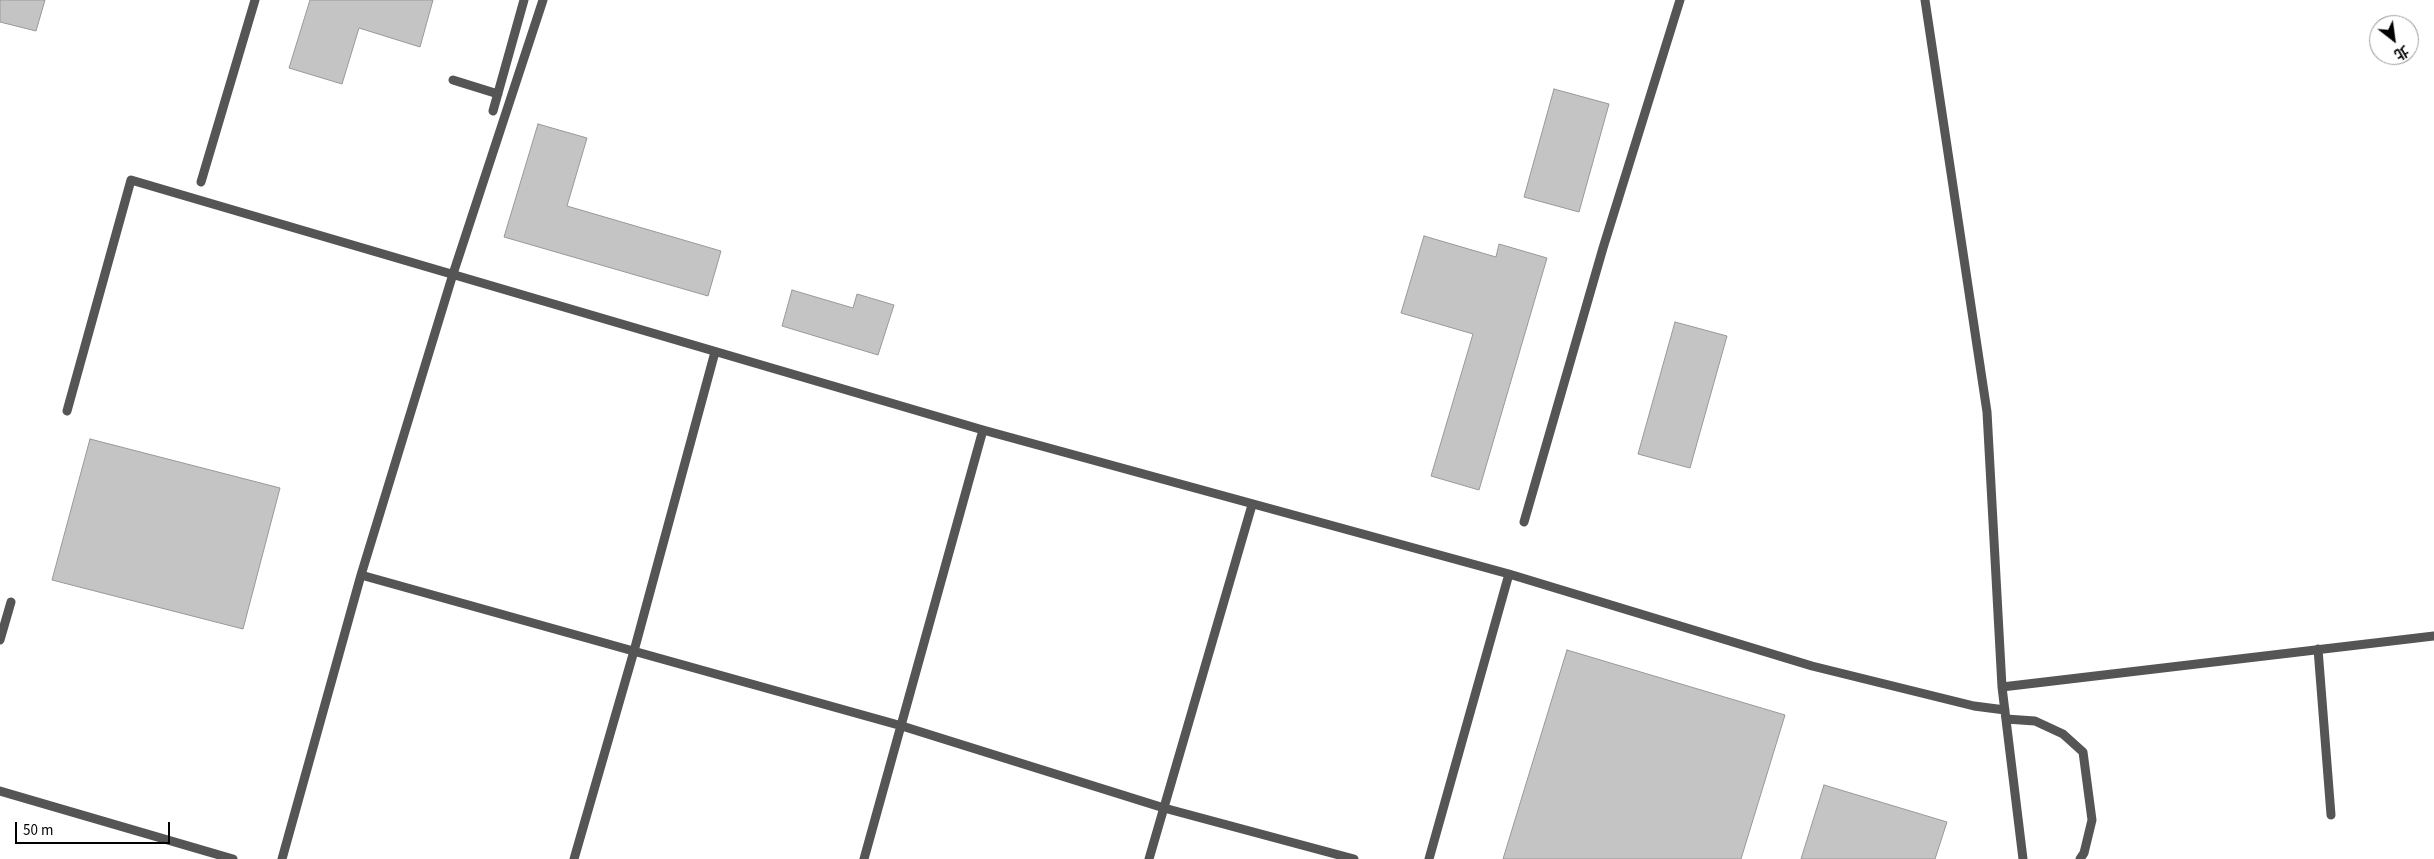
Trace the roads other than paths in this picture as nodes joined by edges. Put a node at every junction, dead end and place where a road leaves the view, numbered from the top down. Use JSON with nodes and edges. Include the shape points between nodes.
{"nodes":[{"id":1,"x":255,"y":0,"type":"edge"},
{"id":2,"x":524,"y":0,"type":"edge"},
{"id":3,"x":543,"y":0,"type":"edge"},
{"id":4,"x":1680,"y":0,"type":"edge"},
{"id":5,"x":1925,"y":0,"type":"edge"},
{"id":6,"x":453,"y":80,"type":"dead end"},
{"id":7,"x":498,"y":94,"type":"junction"},
{"id":8,"x":493,"y":111,"type":"dead end"},
{"id":9,"x":201,"y":182,"type":"dead end"},
{"id":10,"x":453,"y":274,"type":"junction"},
{"id":11,"x":715,"y":352,"type":"junction"},
{"id":12,"x":67,"y":411,"type":"dead end"},
{"id":13,"x":984,"y":430,"type":"junction"},
{"id":14,"x":1252,"y":505,"type":"junction"},
{"id":15,"x":1524,"y":522,"type":"dead end"},
{"id":16,"x":1509,"y":574,"type":"junction"},
{"id":17,"x":362,"y":575,"type":"junction"},
{"id":18,"x":11,"y":602,"type":"dead end"},
{"id":19,"x":2434,"y":636,"type":"edge"},
{"id":20,"x":0,"y":640,"type":"edge"},
{"id":21,"x":2318,"y":648,"type":"junction"},
{"id":22,"x":634,"y":651,"type":"junction"},
{"id":23,"x":2002,"y":687,"type":"junction"},
{"id":24,"x":2005,"y":715,"type":"junction"},
{"id":25,"x":902,"y":726,"type":"junction"},
{"id":26,"x":0,"y":791,"type":"edge"},
{"id":27,"x":1164,"y":808,"type":"junction"},
{"id":28,"x":2331,"y":814,"type":"dead end"},
{"id":29,"x":233,"y":859,"type":"edge"},
{"id":30,"x":282,"y":859,"type":"edge"},
{"id":31,"x":574,"y":859,"type":"edge"},
{"id":32,"x":864,"y":859,"type":"edge"},
{"id":33,"x":1149,"y":859,"type":"edge"},
{"id":34,"x":1354,"y":859,"type":"edge"},
{"id":35,"x":1429,"y":859,"type":"edge"},
{"id":36,"x":2023,"y":859,"type":"edge"},
{"id":37,"x":2080,"y":859,"type":"edge"}],
"edges":[{"from":1,"to":9,"type":"lane"},
{"from":2,"to":7,"type":"lane"},
{"from":3,"to":10,"type":"lane"},
{"from":4,"to":15,"type":"lane","via":[[1603,248]]},
{"from":5,"to":23,"type":"lane","via":[[1987,412]]},
{"from":6,"to":7,"type":"lane"},
{"from":7,"to":8,"type":"lane"},
{"from":10,"to":11,"type":"lane"},
{"from":10,"to":12,"type":"lane","via":[[131,180]]},
{"from":10,"to":17,"type":"lane"},
{"from":11,"to":13,"type":"lane"},
{"from":11,"to":22,"type":"lane"},
{"from":13,"to":14,"type":"lane"},
{"from":13,"to":25,"type":"lane"},
{"from":14,"to":16,"type":"lane"},
{"from":14,"to":27,"type":"lane"},
{"from":16,"to":24,"type":"lane","via":[[1812,666]]},
{"from":16,"to":35,"type":"lane"},
{"from":17,"to":22,"type":"lane"},
{"from":17,"to":30,"type":"lane"},
{"from":18,"to":20,"type":"lane"},
{"from":19,"to":21,"type":"lane"},
{"from":21,"to":23,"type":"lane"},
{"from":21,"to":28,"type":"lane"},
{"from":22,"to":25,"type":"lane"},
{"from":22,"to":31,"type":"lane"},
{"from":23,"to":24,"type":"lane"},
{"from":24,"to":36,"type":"lane"},
{"from":24,"to":37,"type":"lane","via":[[2035,721],[2062,734],[2083,752],[2092,820]]},
{"from":25,"to":27,"type":"lane"},
{"from":25,"to":32,"type":"lane"},
{"from":26,"to":29,"type":"lane"},
{"from":27,"to":33,"type":"lane"},
{"from":27,"to":34,"type":"lane"}]}
